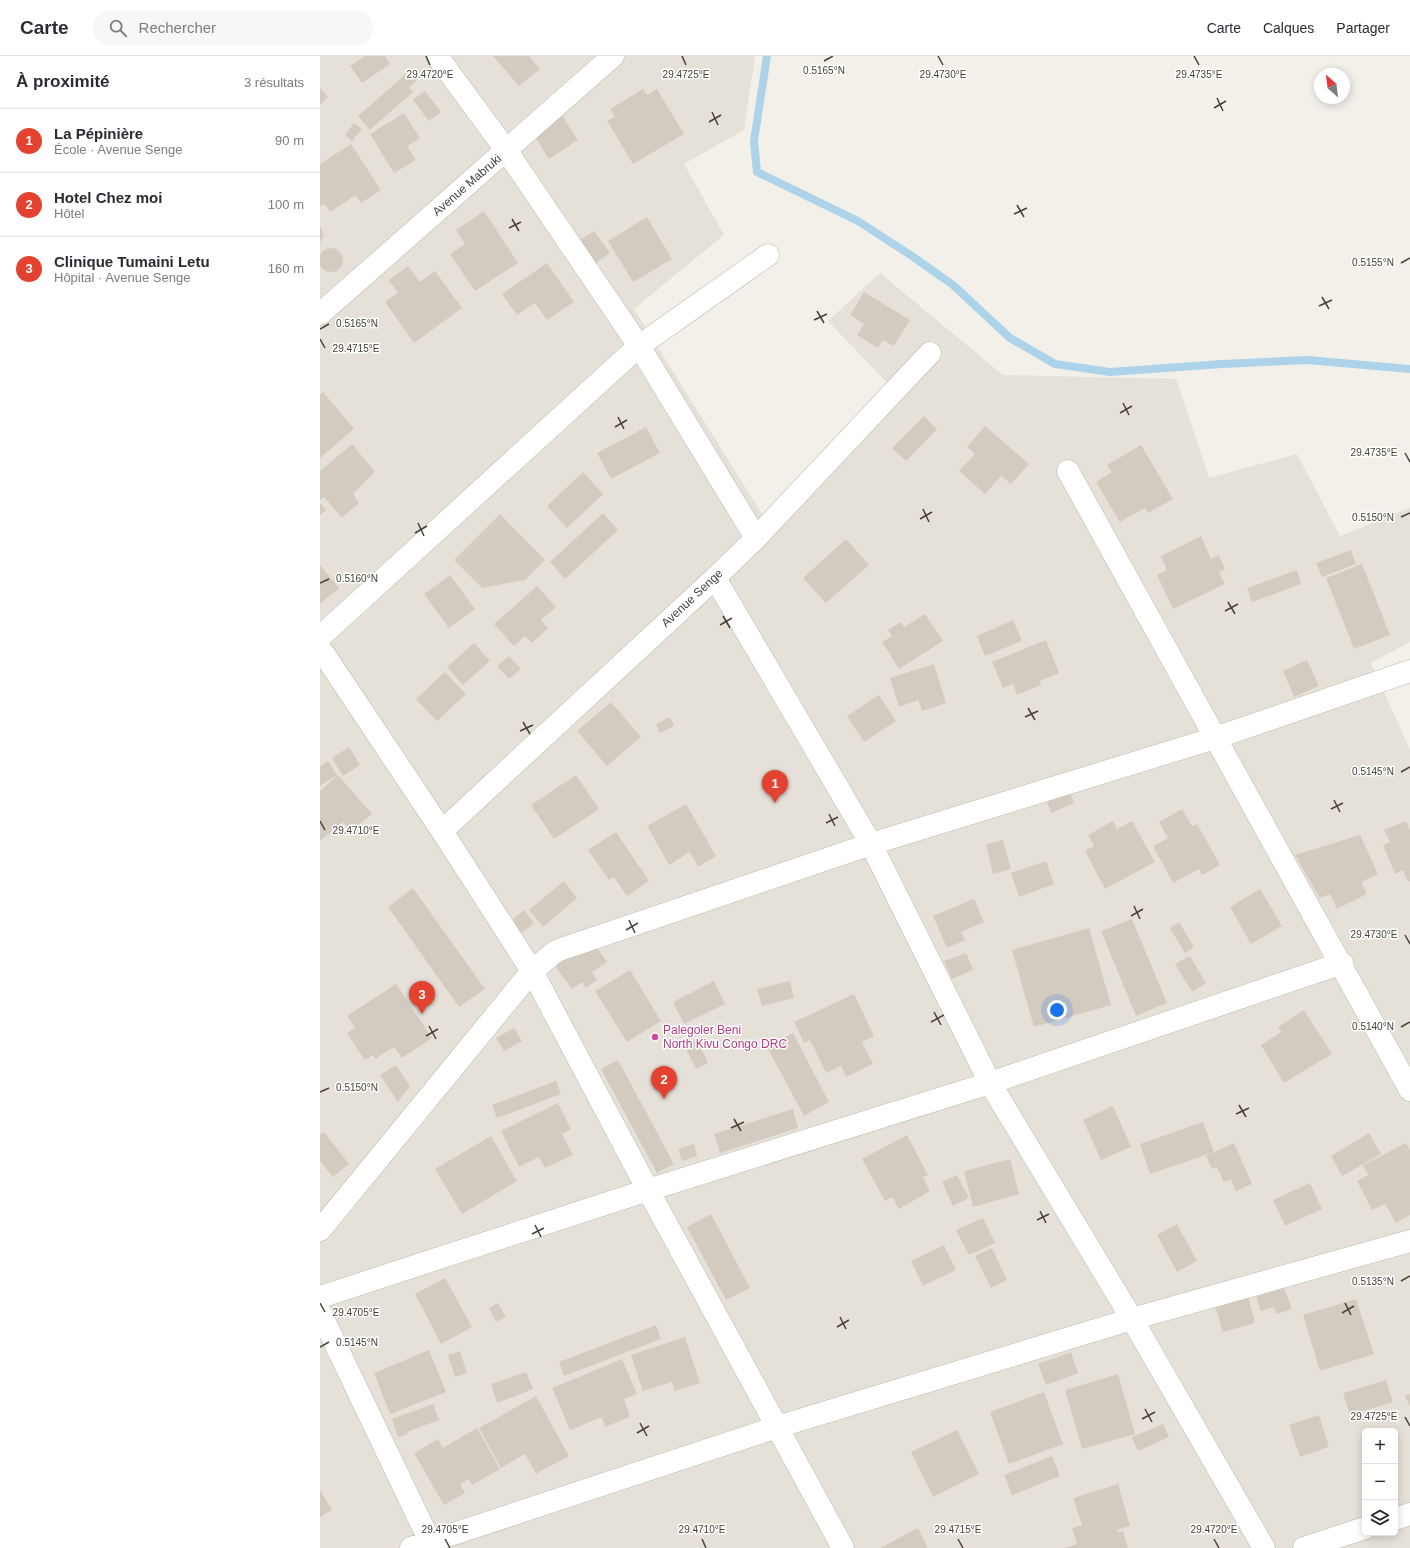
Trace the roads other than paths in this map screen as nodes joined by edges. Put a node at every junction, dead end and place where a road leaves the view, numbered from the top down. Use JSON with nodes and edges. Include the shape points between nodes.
{"nodes":[{"id":1,"x":437,"y":56,"type":"edge"},
{"id":2,"x":613,"y":56,"type":"edge"},
{"id":3,"x":506,"y":150,"type":"junction"},
{"id":4,"x":768,"y":255,"type":"dead end"},
{"id":5,"x":320,"y":314,"type":"edge"},
{"id":6,"x":640,"y":346,"type":"junction"},
{"id":7,"x":930,"y":353,"type":"dead end"},
{"id":8,"x":1068,"y":471,"type":"dead end"},
{"id":9,"x":756,"y":538,"type":"junction"},
{"id":10,"x":715,"y":578,"type":"junction"},
{"id":11,"x":320,"y":637,"type":"edge"},
{"id":12,"x":320,"y":648,"type":"edge"},
{"id":13,"x":1410,"y":671,"type":"edge"},
{"id":14,"x":1215,"y":738,"type":"junction"},
{"id":15,"x":442,"y":831,"type":"junction"},
{"id":16,"x":871,"y":844,"type":"junction"},
{"id":17,"x":1342,"y":964,"type":"junction"},
{"id":18,"x":532,"y":971,"type":"junction"},
{"id":19,"x":990,"y":1083,"type":"junction"},
{"id":20,"x":1410,"y":1090,"type":"edge"},
{"id":21,"x":648,"y":1190,"type":"junction"},
{"id":22,"x":320,"y":1230,"type":"edge"},
{"id":23,"x":1410,"y":1241,"type":"edge"},
{"id":24,"x":320,"y":1297,"type":"edge"},
{"id":25,"x":320,"y":1312,"type":"edge"},
{"id":26,"x":1132,"y":1320,"type":"junction"},
{"id":27,"x":777,"y":1427,"type":"junction"},
{"id":28,"x":1410,"y":1514,"type":"edge"},
{"id":29,"x":1398,"y":1517,"type":"edge"},
{"id":30,"x":1362,"y":1529,"type":"edge"},
{"id":31,"x":424,"y":1546,"type":"edge"},
{"id":32,"x":843,"y":1548,"type":"edge"},
{"id":33,"x":1264,"y":1548,"type":"edge"},
{"id":34,"x":1304,"y":1548,"type":"edge"}],
"edges":[{"from":1,"to":3,"type":"street"},
{"from":2,"to":3,"type":"street","name":"Avenue Mabruki"},
{"from":3,"to":5,"type":"street","name":"Avenue Mabruki"},
{"from":3,"to":6,"type":"street"},
{"from":4,"to":6,"type":"street"},
{"from":6,"to":9,"type":"street"},
{"from":6,"to":11,"type":"street"},
{"from":7,"to":9,"type":"street","name":"Avenue Senge"},
{"from":8,"to":14,"type":"street"},
{"from":9,"to":10,"type":"street","name":"Avenue Senge"},
{"from":10,"to":15,"type":"street","name":"Avenue Senge"},
{"from":10,"to":16,"type":"street"},
{"from":12,"to":15,"type":"street"},
{"from":13,"to":14,"type":"street"},
{"from":14,"to":16,"type":"street"},
{"from":14,"to":17,"type":"street"},
{"from":15,"to":18,"type":"street"},
{"from":16,"to":18,"type":"street","via":[[556,951]]},
{"from":16,"to":19,"type":"street"},
{"from":17,"to":19,"type":"street"},
{"from":17,"to":20,"type":"street"},
{"from":18,"to":21,"type":"street"},
{"from":18,"to":22,"type":"street"},
{"from":19,"to":21,"type":"street"},
{"from":19,"to":26,"type":"street"},
{"from":21,"to":24,"type":"street"},
{"from":21,"to":27,"type":"street"},
{"from":23,"to":26,"type":"street"},
{"from":25,"to":31,"type":"street"},
{"from":26,"to":27,"type":"street"},
{"from":26,"to":33,"type":"street"},
{"from":27,"to":31,"type":"street"},
{"from":27,"to":32,"type":"street"},
{"from":28,"to":29,"type":"street"},
{"from":30,"to":34,"type":"street"}]}
